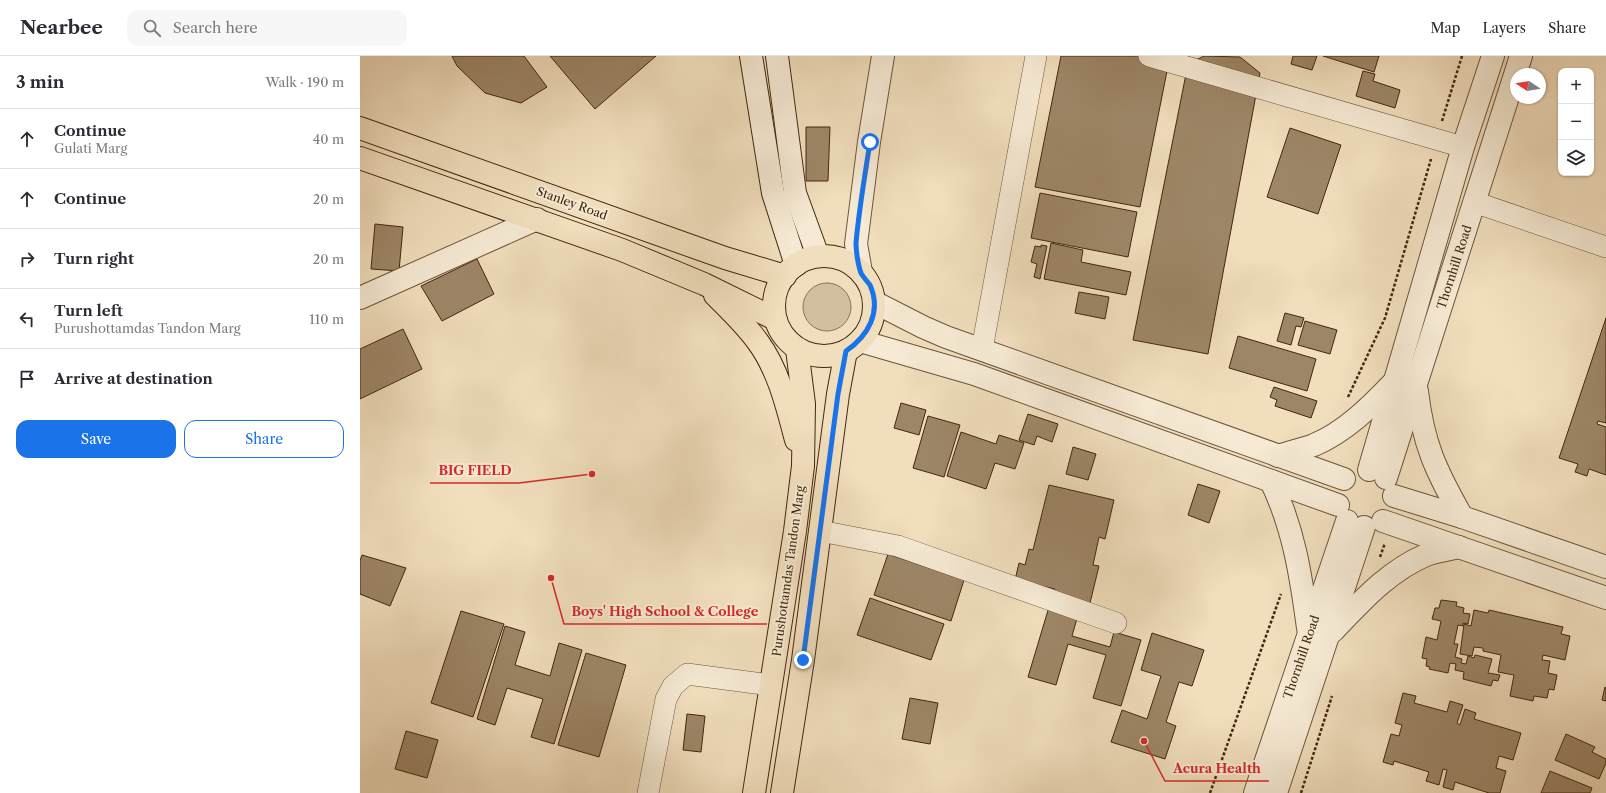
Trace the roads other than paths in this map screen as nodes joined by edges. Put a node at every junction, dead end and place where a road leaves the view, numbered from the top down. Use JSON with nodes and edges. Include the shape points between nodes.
{"nodes":[{"id":1,"x":750,"y":56,"type":"edge"},
{"id":2,"x":777,"y":56,"type":"edge"},
{"id":3,"x":883,"y":56,"type":"edge"},
{"id":4,"x":1036,"y":56,"type":"edge"},
{"id":5,"x":1148,"y":56,"type":"edge"},
{"id":6,"x":1493,"y":56,"type":"edge"},
{"id":7,"x":1522,"y":56,"type":"edge"},
{"id":8,"x":360,"y":128,"type":"edge"},
{"id":9,"x":1463,"y":147,"type":"junction"},
{"id":10,"x":360,"y":158,"type":"edge"},
{"id":11,"x":1474,"y":202,"type":"junction"},
{"id":12,"x":537,"y":219,"type":"junction"},
{"id":13,"x":1606,"y":247,"type":"edge"},
{"id":14,"x":818,"y":256,"type":"junction"},
{"id":15,"x":790,"y":270,"type":"junction"},
{"id":16,"x":861,"y":272,"type":"junction"},
{"id":17,"x":704,"y":284,"type":"junction"},
{"id":18,"x":360,"y":298,"type":"edge"},
{"id":19,"x":874,"y":302,"type":"junction"},
{"id":20,"x":776,"y":319,"type":"junction"},
{"id":21,"x":853,"y":346,"type":"junction"},
{"id":22,"x":797,"y":349,"type":"junction"},
{"id":23,"x":982,"y":349,"type":"junction"},
{"id":24,"x":1406,"y":382,"type":"junction"},
{"id":25,"x":1278,"y":456,"type":"junction"},
{"id":26,"x":803,"y":466,"type":"junction"},
{"id":27,"x":1344,"y":479,"type":"junction"},
{"id":28,"x":1271,"y":481,"type":"junction"},
{"id":29,"x":1383,"y":482,"type":"junction"},
{"id":30,"x":1462,"y":517,"type":"junction"},
{"id":31,"x":1358,"y":518,"type":"junction"},
{"id":32,"x":820,"y":531,"type":"junction"},
{"id":33,"x":1459,"y":547,"type":"junction"},
{"id":34,"x":1606,"y":567,"type":"edge"},
{"id":35,"x":1606,"y":598,"type":"edge"},
{"id":36,"x":1116,"y":623,"type":"dead end"},
{"id":37,"x":1319,"y":635,"type":"junction"},
{"id":38,"x":771,"y":685,"type":"junction"},
{"id":39,"x":648,"y":793,"type":"edge"},
{"id":40,"x":754,"y":793,"type":"edge"},
{"id":41,"x":782,"y":793,"type":"edge"},
{"id":42,"x":1255,"y":793,"type":"edge"},
{"id":43,"x":1276,"y":793,"type":"edge"}],
"edges":[{"from":1,"to":15,"type":"street","via":[[773,193]]},
{"from":2,"to":14,"type":"street","via":[[795,193]]},
{"from":3,"to":16,"type":"street","via":[[856,244]]},
{"from":4,"to":23,"type":"street"},
{"from":5,"to":9,"type":"street"},
{"from":6,"to":9,"type":"street","name":"Thornhill Road"},
{"from":7,"to":11,"type":"street","name":"Thornhill Road"},
{"from":8,"to":15,"type":"main road","name":"Stanley Road","via":[[704,251]]},
{"from":9,"to":24,"type":"street","name":"Thornhill Road"},
{"from":10,"to":12,"type":"main road"},
{"from":11,"to":13,"type":"street"},
{"from":11,"to":24,"type":"street","name":"Thornhill Road"},
{"from":12,"to":17,"type":"main road"},
{"from":12,"to":18,"type":"street"},
{"from":14,"to":15,"type":"main road","via":[[806,259]]},
{"from":14,"to":16,"type":"main road","via":[[841,259]]},
{"from":15,"to":20,"type":"main road","via":[[777,289],[774,303]]},
{"from":16,"to":19,"type":"main road","via":[[870,286]]},
{"from":17,"to":20,"type":"main road"},
{"from":17,"to":26,"type":"main road","via":[[754,337],[769,360],[780,382]]},
{"from":19,"to":21,"type":"main road","via":[[868,330]]},
{"from":19,"to":23,"type":"street","via":[[923,327]]},
{"from":20,"to":22,"type":"main road","via":[[788,341]]},
{"from":21,"to":22,"type":"main road","via":[[830,356],[813,355]]},
{"from":21,"to":28,"type":"street","via":[[974,374]]},
{"from":21,"to":32,"type":"main road","via":[[838,394]]},
{"from":22,"to":26,"type":"main road","name":"Purushottamdas Tandon Marg","via":[[804,404]]},
{"from":23,"to":25,"type":"street"},
{"from":24,"to":25,"type":"street","via":[[1378,400],[1338,432],[1314,445]]},
{"from":24,"to":29,"type":"street","name":"Thornhill Road"},
{"from":24,"to":30,"type":"street","via":[[1429,452]]},
{"from":25,"to":27,"type":"street"},
{"from":26,"to":38,"type":"main road","name":"Purushottamdas Tandon Marg"},
{"from":27,"to":29,"type":"street","via":[[1360,470]]},
{"from":27,"to":31,"type":"street","via":[[1338,492]]},
{"from":28,"to":31,"type":"street"},
{"from":28,"to":37,"type":"street","via":[[1292,532],[1301,575]]},
{"from":29,"to":30,"type":"street"},
{"from":29,"to":31,"type":"street","via":[[1391,510]]},
{"from":30,"to":34,"type":"street"},
{"from":31,"to":33,"type":"street"},
{"from":31,"to":37,"type":"street","name":"Thornhill Road"},
{"from":32,"to":36,"type":"street","via":[[898,546]]},
{"from":32,"to":41,"type":"main road"},
{"from":33,"to":35,"type":"street"},
{"from":33,"to":37,"type":"street","via":[[1426,555],[1396,572]]},
{"from":37,"to":42,"type":"street","name":"Thornhill Road"},
{"from":37,"to":43,"type":"street","name":"Thornhill Road"},
{"from":38,"to":39,"type":"street","via":[[687,674],[673,686],[666,699]]},
{"from":38,"to":40,"type":"main road","name":"Purushottamdas Tandon Marg"}]}
